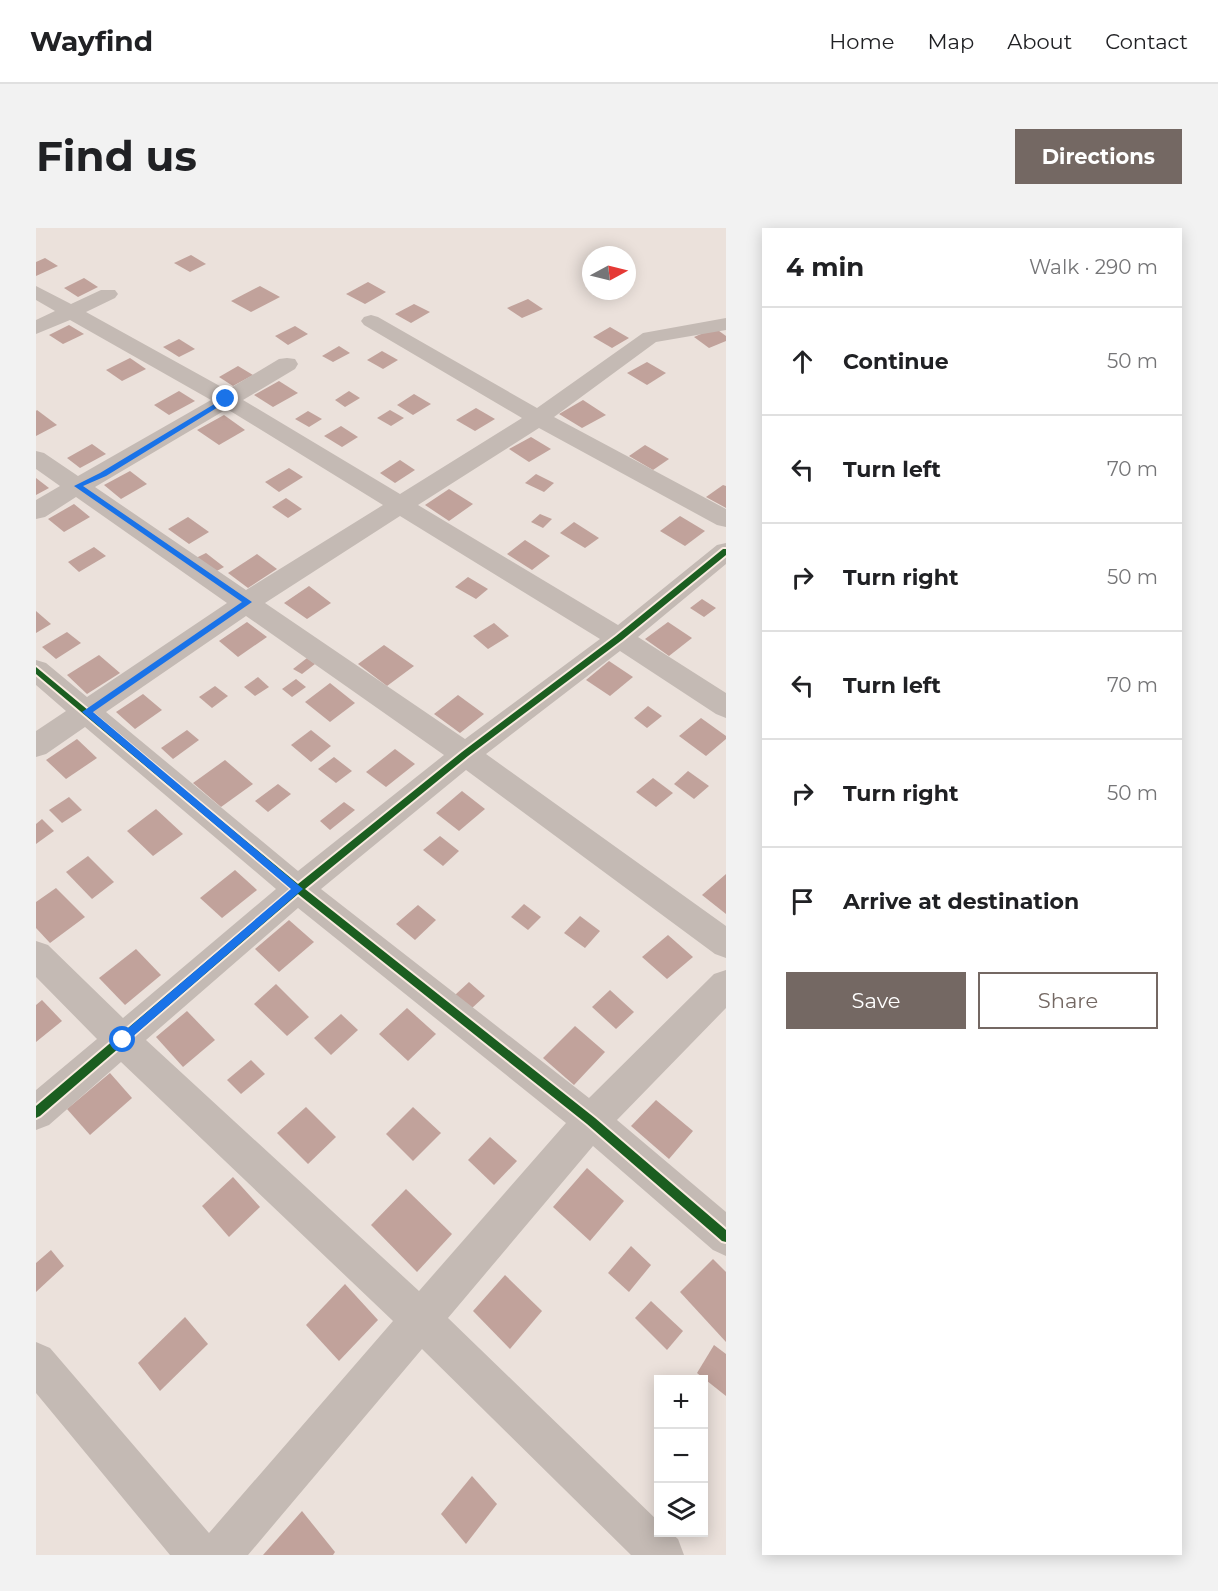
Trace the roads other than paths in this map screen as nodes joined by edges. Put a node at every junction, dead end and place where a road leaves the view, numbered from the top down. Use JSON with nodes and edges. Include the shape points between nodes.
{"nodes":[{"id":1,"x":36,"y":292,"type":"edge"},
{"id":2,"x":108,"y":294,"type":"dead end"},
{"id":3,"x":70,"y":312,"type":"junction"},
{"id":4,"x":371,"y":321,"type":"dead end"},
{"id":5,"x":726,"y":324,"type":"edge"},
{"id":6,"x":36,"y":328,"type":"edge"},
{"id":7,"x":286,"y":364,"type":"dead end"},
{"id":8,"x":226,"y":399,"type":"junction"},
{"id":9,"x":538,"y":418,"type":"junction"},
{"id":10,"x":36,"y":458,"type":"edge"},
{"id":11,"x":77,"y":486,"type":"junction"},
{"id":12,"x":399,"y":504,"type":"junction"},
{"id":13,"x":36,"y":511,"type":"edge"},
{"id":14,"x":726,"y":519,"type":"edge"},
{"id":15,"x":726,"y":551,"type":"edge"},
{"id":16,"x":248,"y":602,"type":"junction"},
{"id":17,"x":619,"y":638,"type":"junction"},
{"id":18,"x":36,"y":670,"type":"edge"},
{"id":19,"x":726,"y":707,"type":"edge"},
{"id":20,"x":86,"y":712,"type":"junction"},
{"id":21,"x":36,"y":746,"type":"edge"},
{"id":22,"x":465,"y":754,"type":"junction"},
{"id":23,"x":298,"y":889,"type":"junction"},
{"id":24,"x":726,"y":944,"type":"edge"},
{"id":25,"x":36,"y":955,"type":"edge"},
{"id":26,"x":726,"y":985,"type":"edge"},
{"id":27,"x":123,"y":1040,"type":"junction"},
{"id":28,"x":36,"y":1113,"type":"edge"},
{"id":29,"x":591,"y":1121,"type":"junction"},
{"id":30,"x":726,"y":1236,"type":"edge"},
{"id":31,"x":420,"y":1319,"type":"junction"},
{"id":32,"x":36,"y":1362,"type":"edge"},
{"id":33,"x":198,"y":1555,"type":"edge"},
{"id":34,"x":219,"y":1555,"type":"edge"},
{"id":35,"x":662,"y":1555,"type":"edge"}],
"edges":[{"from":1,"to":3,"type":"street"},
{"from":2,"to":3,"type":"street"},
{"from":3,"to":6,"type":"street"},
{"from":3,"to":8,"type":"street"},
{"from":4,"to":9,"type":"street"},
{"from":5,"to":9,"type":"street","via":[[650,337]]},
{"from":7,"to":8,"type":"street"},
{"from":8,"to":11,"type":"street"},
{"from":8,"to":12,"type":"street"},
{"from":9,"to":12,"type":"street"},
{"from":9,"to":14,"type":"street"},
{"from":10,"to":11,"type":"street"},
{"from":11,"to":13,"type":"street"},
{"from":11,"to":16,"type":"street"},
{"from":12,"to":16,"type":"street"},
{"from":12,"to":17,"type":"street"},
{"from":15,"to":17,"type":"street"},
{"from":16,"to":20,"type":"street"},
{"from":16,"to":22,"type":"street"},
{"from":17,"to":19,"type":"street"},
{"from":17,"to":22,"type":"street"},
{"from":18,"to":20,"type":"street"},
{"from":20,"to":21,"type":"street"},
{"from":20,"to":23,"type":"street"},
{"from":22,"to":23,"type":"street"},
{"from":22,"to":24,"type":"street"},
{"from":23,"to":27,"type":"street"},
{"from":23,"to":29,"type":"street"},
{"from":25,"to":27,"type":"street"},
{"from":26,"to":29,"type":"street"},
{"from":27,"to":28,"type":"street"},
{"from":27,"to":31,"type":"street"},
{"from":29,"to":30,"type":"street"},
{"from":29,"to":31,"type":"street"},
{"from":31,"to":34,"type":"street"},
{"from":31,"to":35,"type":"street"},
{"from":32,"to":33,"type":"street"}]}
